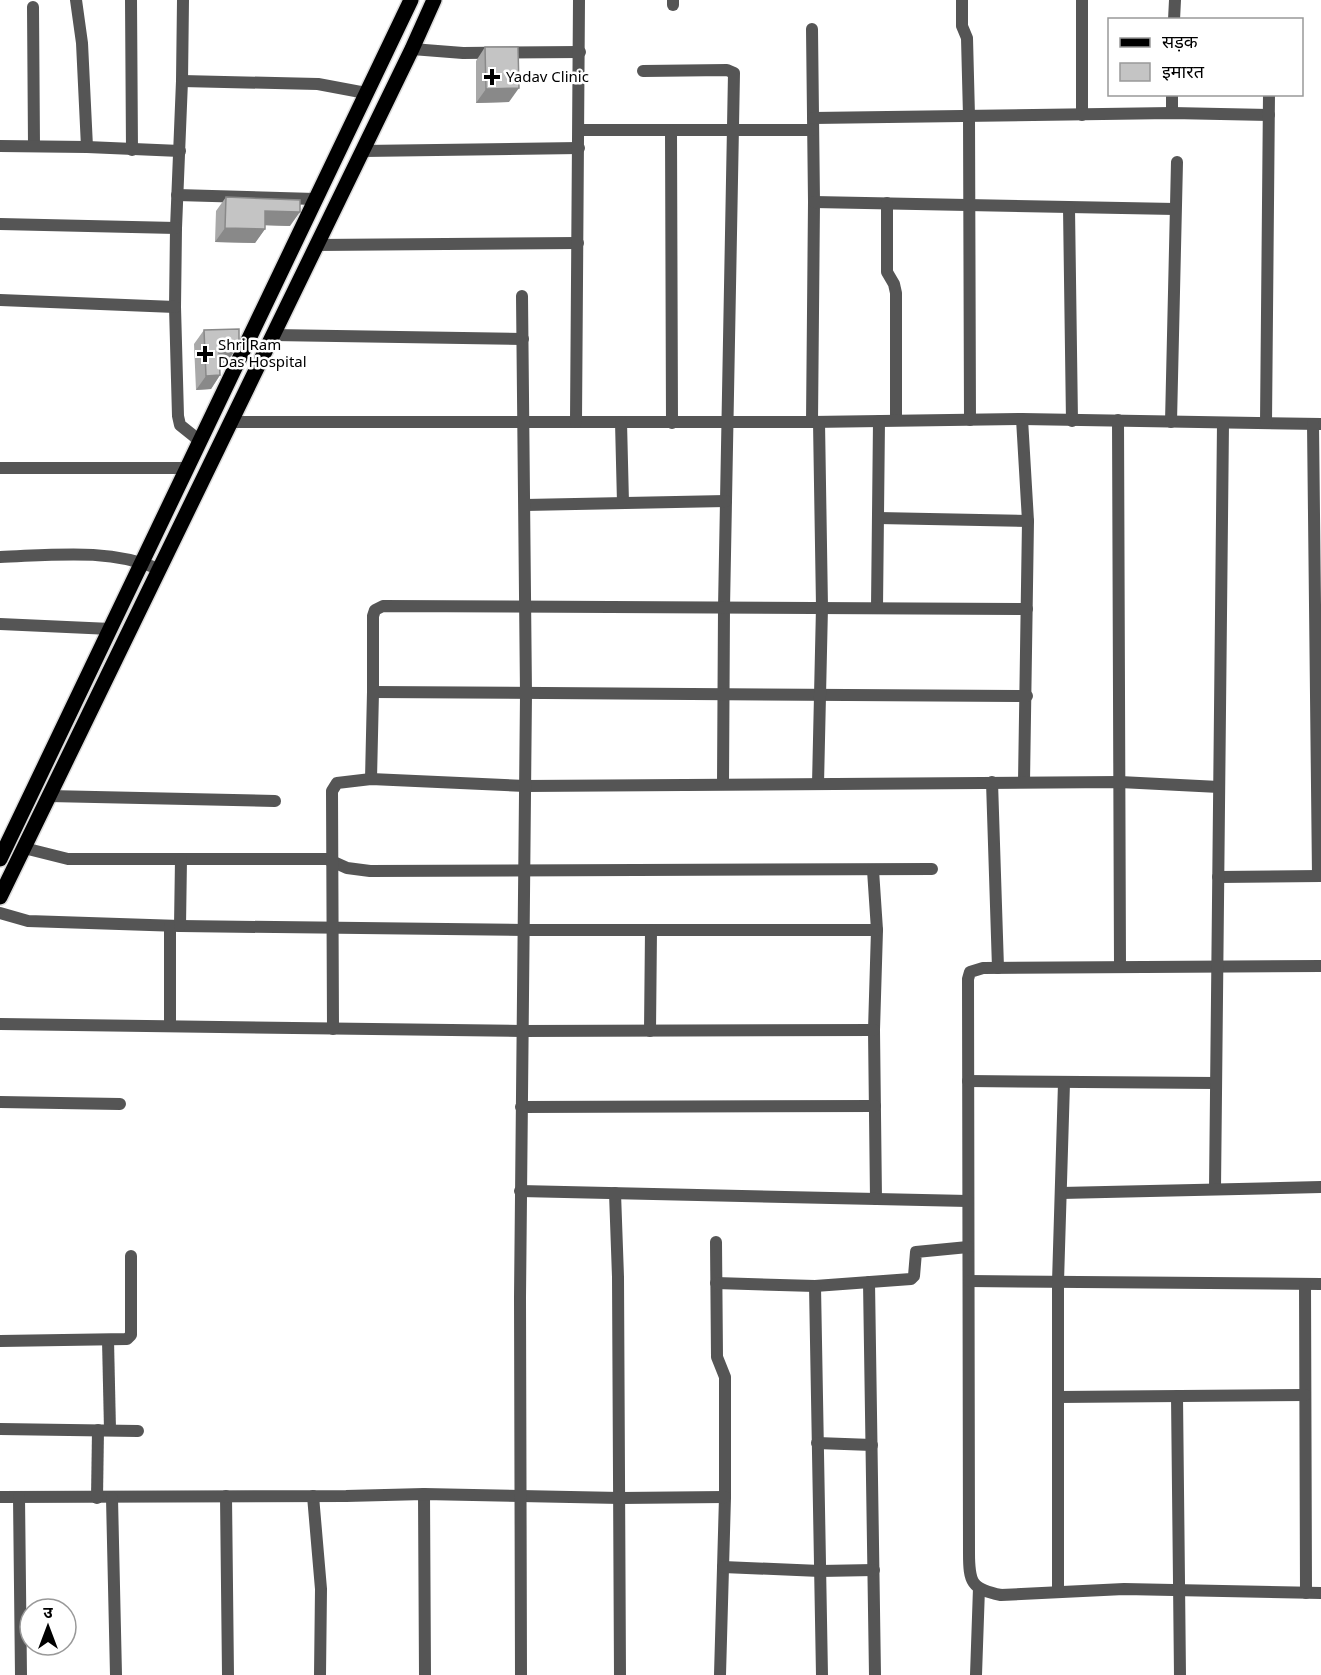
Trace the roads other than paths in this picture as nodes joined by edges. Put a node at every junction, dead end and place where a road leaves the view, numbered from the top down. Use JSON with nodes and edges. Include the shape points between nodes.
{"nodes":[{"id":1,"x":76,"y":0,"type":"edge"},
{"id":2,"x":131,"y":0,"type":"edge"},
{"id":3,"x":183,"y":0,"type":"edge"},
{"id":4,"x":411,"y":0,"type":"edge"},
{"id":5,"x":434,"y":0,"type":"edge"},
{"id":6,"x":579,"y":0,"type":"edge"},
{"id":7,"x":962,"y":0,"type":"edge"},
{"id":8,"x":1082,"y":0,"type":"edge"},
{"id":9,"x":1175,"y":0,"type":"edge"},
{"id":10,"x":33,"y":7,"type":"dead end"},
{"id":11,"x":1174,"y":18,"type":"edge"},
{"id":12,"x":812,"y":29,"type":"dead end"},
{"id":13,"x":412,"y":49,"type":"junction"},
{"id":14,"x":580,"y":51,"type":"junction"},
{"id":15,"x":643,"y":70,"type":"dead end"},
{"id":16,"x":182,"y":81,"type":"junction"},
{"id":17,"x":366,"y":93,"type":"junction"},
{"id":18,"x":1172,"y":96,"type":"edge"},
{"id":19,"x":1269,"y":96,"type":"edge"},
{"id":20,"x":1172,"y":114,"type":"junction"},
{"id":21,"x":1082,"y":115,"type":"junction"},
{"id":22,"x":1269,"y":115,"type":"junction"},
{"id":23,"x":969,"y":116,"type":"junction"},
{"id":24,"x":813,"y":124,"type":"junction"},
{"id":25,"x":579,"y":130,"type":"junction"},
{"id":26,"x":734,"y":130,"type":"junction"},
{"id":27,"x":671,"y":131,"type":"junction"},
{"id":28,"x":0,"y":146,"type":"edge"},
{"id":29,"x":34,"y":146,"type":"junction"},
{"id":30,"x":87,"y":147,"type":"junction"},
{"id":31,"x":579,"y":148,"type":"junction"},
{"id":32,"x":132,"y":150,"type":"junction"},
{"id":33,"x":180,"y":151,"type":"junction"},
{"id":34,"x":363,"y":151,"type":"junction"},
{"id":35,"x":1177,"y":162,"type":"dead end"},
{"id":36,"x":177,"y":195,"type":"junction"},
{"id":37,"x":315,"y":199,"type":"junction"},
{"id":38,"x":814,"y":202,"type":"junction"},
{"id":39,"x":887,"y":203,"type":"junction"},
{"id":40,"x":968,"y":204,"type":"junction"},
{"id":41,"x":1069,"y":208,"type":"junction"},
{"id":42,"x":1175,"y":209,"type":"junction"},
{"id":43,"x":0,"y":224,"type":"edge"},
{"id":44,"x":176,"y":228,"type":"junction"},
{"id":45,"x":578,"y":243,"type":"junction"},
{"id":46,"x":316,"y":245,"type":"junction"},
{"id":47,"x":522,"y":296,"type":"dead end"},
{"id":48,"x":0,"y":300,"type":"edge"},
{"id":49,"x":175,"y":307,"type":"junction"},
{"id":50,"x":273,"y":335,"type":"junction"},
{"id":51,"x":523,"y":339,"type":"junction"},
{"id":52,"x":1022,"y":419,"type":"junction"},
{"id":53,"x":896,"y":420,"type":"junction"},
{"id":54,"x":970,"y":420,"type":"junction"},
{"id":55,"x":1118,"y":420,"type":"junction"},
{"id":56,"x":879,"y":421,"type":"junction"},
{"id":57,"x":1072,"y":421,"type":"junction"},
{"id":58,"x":231,"y":422,"type":"junction"},
{"id":59,"x":524,"y":422,"type":"junction"},
{"id":60,"x":576,"y":422,"type":"junction"},
{"id":61,"x":621,"y":422,"type":"junction"},
{"id":62,"x":728,"y":422,"type":"junction"},
{"id":63,"x":815,"y":422,"type":"junction"},
{"id":64,"x":1171,"y":422,"type":"junction"},
{"id":65,"x":672,"y":423,"type":"junction"},
{"id":66,"x":1223,"y":423,"type":"junction"},
{"id":67,"x":1266,"y":423,"type":"junction"},
{"id":68,"x":1317,"y":424,"type":"edge"},
{"id":69,"x":200,"y":441,"type":"junction"},
{"id":70,"x":0,"y":468,"type":"edge"},
{"id":71,"x":186,"y":468,"type":"junction"},
{"id":72,"x":726,"y":501,"type":"junction"},
{"id":73,"x":622,"y":503,"type":"junction"},
{"id":74,"x":525,"y":505,"type":"junction"},
{"id":75,"x":1317,"y":511,"type":"edge"},
{"id":76,"x":878,"y":518,"type":"junction"},
{"id":77,"x":1028,"y":521,"type":"junction"},
{"id":78,"x":0,"y":557,"type":"edge"},
{"id":79,"x":143,"y":562,"type":"junction"},
{"id":80,"x":159,"y":570,"type":"junction"},
{"id":81,"x":1318,"y":597,"type":"edge"},
{"id":82,"x":525,"y":607,"type":"junction"},
{"id":83,"x":822,"y":607,"type":"junction"},
{"id":84,"x":724,"y":608,"type":"junction"},
{"id":85,"x":877,"y":608,"type":"junction"},
{"id":86,"x":1027,"y":609,"type":"junction"},
{"id":87,"x":0,"y":624,"type":"edge"},
{"id":88,"x":111,"y":629,"type":"junction"},
{"id":89,"x":374,"y":692,"type":"junction"},
{"id":90,"x":526,"y":694,"type":"junction"},
{"id":91,"x":821,"y":694,"type":"junction"},
{"id":92,"x":725,"y":695,"type":"junction"},
{"id":93,"x":1027,"y":696,"type":"junction"},
{"id":94,"x":371,"y":779,"type":"junction"},
{"id":95,"x":992,"y":782,"type":"junction"},
{"id":96,"x":1024,"y":782,"type":"junction"},
{"id":97,"x":1120,"y":782,"type":"junction"},
{"id":98,"x":723,"y":784,"type":"junction"},
{"id":99,"x":818,"y":784,"type":"junction"},
{"id":100,"x":525,"y":786,"type":"junction"},
{"id":101,"x":1219,"y":787,"type":"junction"},
{"id":102,"x":49,"y":796,"type":"junction"},
{"id":103,"x":274,"y":801,"type":"dead end"},
{"id":104,"x":24,"y":848,"type":"junction"},
{"id":105,"x":0,"y":859,"type":"edge"},
{"id":106,"x":181,"y":859,"type":"junction"},
{"id":107,"x":331,"y":860,"type":"junction"},
{"id":108,"x":932,"y":869,"type":"dead end"},
{"id":109,"x":873,"y":870,"type":"junction"},
{"id":110,"x":525,"y":871,"type":"junction"},
{"id":111,"x":1319,"y":876,"type":"edge"},
{"id":112,"x":1218,"y":877,"type":"junction"},
{"id":113,"x":0,"y":897,"type":"edge"},
{"id":114,"x":0,"y":913,"type":"edge"},
{"id":115,"x":175,"y":926,"type":"junction"},
{"id":116,"x":332,"y":928,"type":"junction"},
{"id":117,"x":524,"y":930,"type":"junction"},
{"id":118,"x":651,"y":930,"type":"junction"},
{"id":119,"x":877,"y":930,"type":"junction"},
{"id":120,"x":1216,"y":966,"type":"junction"},
{"id":121,"x":1321,"y":966,"type":"edge"},
{"id":122,"x":1120,"y":967,"type":"junction"},
{"id":123,"x":998,"y":968,"type":"junction"},
{"id":124,"x":0,"y":1024,"type":"edge"},
{"id":125,"x":170,"y":1026,"type":"junction"},
{"id":126,"x":333,"y":1029,"type":"junction"},
{"id":127,"x":874,"y":1030,"type":"junction"},
{"id":128,"x":521,"y":1031,"type":"junction"},
{"id":129,"x":650,"y":1031,"type":"junction"},
{"id":130,"x":968,"y":1081,"type":"junction"},
{"id":131,"x":1064,"y":1083,"type":"junction"},
{"id":132,"x":1216,"y":1083,"type":"junction"},
{"id":133,"x":0,"y":1102,"type":"edge"},
{"id":134,"x":120,"y":1104,"type":"dead end"},
{"id":135,"x":875,"y":1106,"type":"junction"},
{"id":136,"x":521,"y":1107,"type":"junction"},
{"id":137,"x":1321,"y":1187,"type":"edge"},
{"id":138,"x":1215,"y":1189,"type":"junction"},
{"id":139,"x":520,"y":1191,"type":"junction"},
{"id":140,"x":615,"y":1193,"type":"junction"},
{"id":141,"x":1061,"y":1193,"type":"junction"},
{"id":142,"x":876,"y":1198,"type":"junction"},
{"id":143,"x":968,"y":1201,"type":"junction"},
{"id":144,"x":716,"y":1242,"type":"dead end"},
{"id":145,"x":968,"y":1247,"type":"junction"},
{"id":146,"x":131,"y":1256,"type":"dead end"},
{"id":147,"x":969,"y":1281,"type":"junction"},
{"id":148,"x":869,"y":1282,"type":"junction"},
{"id":149,"x":1058,"y":1282,"type":"junction"},
{"id":150,"x":716,"y":1283,"type":"junction"},
{"id":151,"x":1305,"y":1284,"type":"junction"},
{"id":152,"x":1321,"y":1284,"type":"edge"},
{"id":153,"x":816,"y":1286,"type":"junction"},
{"id":154,"x":108,"y":1340,"type":"junction"},
{"id":155,"x":0,"y":1341,"type":"edge"},
{"id":156,"x":1305,"y":1395,"type":"junction"},
{"id":157,"x":1177,"y":1396,"type":"junction"},
{"id":158,"x":1058,"y":1397,"type":"junction"},
{"id":159,"x":0,"y":1429,"type":"edge"},
{"id":160,"x":104,"y":1430,"type":"junction"},
{"id":161,"x":138,"y":1431,"type":"dead end"},
{"id":162,"x":818,"y":1443,"type":"junction"},
{"id":163,"x":872,"y":1445,"type":"junction"},
{"id":164,"x":424,"y":1494,"type":"junction"},
{"id":165,"x":226,"y":1496,"type":"junction"},
{"id":166,"x":312,"y":1496,"type":"junction"},
{"id":167,"x":519,"y":1496,"type":"junction"},
{"id":168,"x":0,"y":1497,"type":"edge"},
{"id":169,"x":19,"y":1497,"type":"junction"},
{"id":170,"x":725,"y":1497,"type":"junction"},
{"id":171,"x":98,"y":1498,"type":"junction"},
{"id":172,"x":112,"y":1498,"type":"junction"},
{"id":173,"x":620,"y":1498,"type":"junction"},
{"id":174,"x":723,"y":1567,"type":"junction"},
{"id":175,"x":874,"y":1570,"type":"junction"},
{"id":176,"x":820,"y":1571,"type":"junction"},
{"id":177,"x":979,"y":1588,"type":"junction"},
{"id":178,"x":1179,"y":1590,"type":"junction"},
{"id":179,"x":1058,"y":1591,"type":"junction"},
{"id":180,"x":1306,"y":1593,"type":"junction"},
{"id":181,"x":1321,"y":1593,"type":"edge"},
{"id":182,"x":21,"y":1675,"type":"edge"},
{"id":183,"x":116,"y":1675,"type":"edge"},
{"id":184,"x":228,"y":1675,"type":"edge"},
{"id":185,"x":320,"y":1675,"type":"edge"},
{"id":186,"x":425,"y":1675,"type":"edge"},
{"id":187,"x":521,"y":1675,"type":"edge"},
{"id":188,"x":620,"y":1675,"type":"edge"},
{"id":189,"x":720,"y":1675,"type":"edge"},
{"id":190,"x":822,"y":1675,"type":"edge"},
{"id":191,"x":874,"y":1675,"type":"edge"},
{"id":192,"x":976,"y":1675,"type":"edge"},
{"id":193,"x":1180,"y":1675,"type":"edge"}],
"edges":[{"from":1,"to":30,"type":"street"},
{"from":2,"to":32,"type":"street"},
{"from":3,"to":16,"type":"street"},
{"from":4,"to":17,"type":"main road"},
{"from":5,"to":13,"type":"main road"},
{"from":6,"to":14,"type":"street"},
{"from":7,"to":23,"type":"street"},
{"from":8,"to":21,"type":"street"},
{"from":9,"to":11,"type":"street"},
{"from":10,"to":29,"type":"street"},
{"from":12,"to":24,"type":"street"},
{"from":13,"to":14,"type":"street","via":[[463,53]]},
{"from":13,"to":34,"type":"main road"},
{"from":14,"to":25,"type":"street"},
{"from":15,"to":26,"type":"street","via":[[732,71]]},
{"from":16,"to":17,"type":"street","via":[[318,84]]},
{"from":16,"to":33,"type":"street"},
{"from":17,"to":37,"type":"main road"},
{"from":18,"to":20,"type":"street"},
{"from":19,"to":22,"type":"street"},
{"from":20,"to":21,"type":"street"},
{"from":20,"to":22,"type":"street"},
{"from":21,"to":23,"type":"street"},
{"from":22,"to":67,"type":"street"},
{"from":23,"to":24,"type":"street"},
{"from":23,"to":40,"type":"street"},
{"from":24,"to":26,"type":"street"},
{"from":24,"to":38,"type":"street"},
{"from":25,"to":27,"type":"street"},
{"from":25,"to":31,"type":"street"},
{"from":26,"to":27,"type":"street"},
{"from":26,"to":62,"type":"street"},
{"from":27,"to":65,"type":"street"},
{"from":28,"to":29,"type":"street"},
{"from":29,"to":30,"type":"street"},
{"from":30,"to":32,"type":"street"},
{"from":31,"to":34,"type":"street"},
{"from":31,"to":45,"type":"street"},
{"from":32,"to":33,"type":"street"},
{"from":33,"to":36,"type":"street"},
{"from":34,"to":46,"type":"main road"},
{"from":35,"to":42,"type":"street"},
{"from":36,"to":37,"type":"street"},
{"from":36,"to":44,"type":"street"},
{"from":37,"to":69,"type":"main road"},
{"from":38,"to":39,"type":"street"},
{"from":38,"to":63,"type":"street"},
{"from":39,"to":40,"type":"street"},
{"from":39,"to":53,"type":"street","via":[[887,272],[896,293]]},
{"from":40,"to":41,"type":"street"},
{"from":40,"to":54,"type":"street"},
{"from":41,"to":42,"type":"street"},
{"from":41,"to":57,"type":"street"},
{"from":42,"to":64,"type":"street"},
{"from":43,"to":44,"type":"street"},
{"from":44,"to":49,"type":"street"},
{"from":45,"to":46,"type":"street"},
{"from":45,"to":60,"type":"street"},
{"from":46,"to":50,"type":"main road"},
{"from":47,"to":51,"type":"street"},
{"from":48,"to":49,"type":"street"},
{"from":49,"to":69,"type":"street","via":[[178,420]]},
{"from":50,"to":51,"type":"street"},
{"from":50,"to":58,"type":"main road"},
{"from":51,"to":59,"type":"street"},
{"from":52,"to":54,"type":"street"},
{"from":52,"to":57,"type":"street"},
{"from":52,"to":77,"type":"street"},
{"from":53,"to":54,"type":"street"},
{"from":53,"to":56,"type":"street"},
{"from":55,"to":57,"type":"street"},
{"from":55,"to":64,"type":"street"},
{"from":55,"to":97,"type":"street"},
{"from":56,"to":63,"type":"street"},
{"from":56,"to":76,"type":"street"},
{"from":58,"to":59,"type":"street"},
{"from":58,"to":80,"type":"main road"},
{"from":59,"to":60,"type":"street"},
{"from":59,"to":74,"type":"street"},
{"from":60,"to":61,"type":"street"},
{"from":61,"to":65,"type":"street"},
{"from":61,"to":73,"type":"street"},
{"from":62,"to":63,"type":"street"},
{"from":62,"to":65,"type":"street"},
{"from":62,"to":72,"type":"street"},
{"from":63,"to":83,"type":"street"},
{"from":64,"to":66,"type":"street"},
{"from":66,"to":67,"type":"street"},
{"from":66,"to":101,"type":"street"},
{"from":67,"to":68,"type":"street"},
{"from":68,"to":75,"type":"street"},
{"from":69,"to":71,"type":"main road"},
{"from":70,"to":71,"type":"street"},
{"from":71,"to":79,"type":"main road"},
{"from":72,"to":73,"type":"street"},
{"from":72,"to":84,"type":"street"},
{"from":73,"to":74,"type":"street"},
{"from":74,"to":82,"type":"street"},
{"from":75,"to":81,"type":"street"},
{"from":76,"to":77,"type":"street"},
{"from":76,"to":85,"type":"street"},
{"from":77,"to":86,"type":"street"},
{"from":78,"to":79,"type":"street","via":[[86,554]]},
{"from":79,"to":80,"type":"street"},
{"from":79,"to":88,"type":"main road"},
{"from":80,"to":102,"type":"main road"},
{"from":81,"to":111,"type":"street"},
{"from":82,"to":84,"type":"street"},
{"from":82,"to":89,"type":"street","via":[[380,606],[373,616]]},
{"from":82,"to":90,"type":"street"},
{"from":83,"to":84,"type":"street"},
{"from":83,"to":85,"type":"street"},
{"from":83,"to":91,"type":"street"},
{"from":84,"to":92,"type":"street"},
{"from":85,"to":86,"type":"street"},
{"from":86,"to":93,"type":"street"},
{"from":87,"to":88,"type":"street"},
{"from":88,"to":105,"type":"main road"},
{"from":89,"to":90,"type":"street"},
{"from":89,"to":94,"type":"street"},
{"from":90,"to":92,"type":"street"},
{"from":90,"to":100,"type":"street"},
{"from":91,"to":92,"type":"street"},
{"from":91,"to":93,"type":"street"},
{"from":91,"to":99,"type":"street"},
{"from":92,"to":98,"type":"street"},
{"from":93,"to":96,"type":"street"},
{"from":94,"to":100,"type":"street"},
{"from":94,"to":107,"type":"street","via":[[334,786]]},
{"from":95,"to":96,"type":"street"},
{"from":95,"to":99,"type":"street"},
{"from":95,"to":123,"type":"street"},
{"from":96,"to":97,"type":"street"},
{"from":97,"to":101,"type":"street"},
{"from":97,"to":122,"type":"street"},
{"from":98,"to":99,"type":"street"},
{"from":98,"to":100,"type":"street"},
{"from":100,"to":110,"type":"street"},
{"from":101,"to":112,"type":"street"},
{"from":102,"to":103,"type":"street"},
{"from":102,"to":104,"type":"main road"},
{"from":104,"to":106,"type":"street","via":[[68,859]]},
{"from":104,"to":113,"type":"main road"},
{"from":106,"to":107,"type":"street"},
{"from":106,"to":115,"type":"street"},
{"from":107,"to":110,"type":"street","via":[[347,868],[370,871]]},
{"from":107,"to":116,"type":"street"},
{"from":108,"to":109,"type":"street"},
{"from":109,"to":110,"type":"street"},
{"from":109,"to":119,"type":"street"},
{"from":110,"to":117,"type":"street"},
{"from":111,"to":112,"type":"street"},
{"from":112,"to":120,"type":"street"},
{"from":114,"to":115,"type":"street","via":[[28,921]]},
{"from":115,"to":116,"type":"street"},
{"from":115,"to":125,"type":"street"},
{"from":116,"to":117,"type":"street"},
{"from":116,"to":126,"type":"street"},
{"from":117,"to":118,"type":"street"},
{"from":117,"to":128,"type":"street"},
{"from":118,"to":119,"type":"street"},
{"from":118,"to":129,"type":"street"},
{"from":119,"to":127,"type":"street"},
{"from":120,"to":121,"type":"street"},
{"from":120,"to":122,"type":"street"},
{"from":120,"to":132,"type":"street"},
{"from":122,"to":123,"type":"street"},
{"from":123,"to":130,"type":"street","via":[[970,972]]},
{"from":124,"to":125,"type":"street"},
{"from":125,"to":126,"type":"street"},
{"from":126,"to":128,"type":"street"},
{"from":127,"to":129,"type":"street"},
{"from":127,"to":135,"type":"street"},
{"from":128,"to":129,"type":"street"},
{"from":128,"to":136,"type":"street"},
{"from":130,"to":131,"type":"street"},
{"from":130,"to":143,"type":"street"},
{"from":131,"to":132,"type":"street"},
{"from":131,"to":141,"type":"street"},
{"from":132,"to":138,"type":"street"},
{"from":133,"to":134,"type":"street"},
{"from":135,"to":136,"type":"street"},
{"from":135,"to":142,"type":"street"},
{"from":136,"to":139,"type":"street"},
{"from":137,"to":138,"type":"street"},
{"from":138,"to":141,"type":"street"},
{"from":139,"to":140,"type":"street"},
{"from":139,"to":167,"type":"street"},
{"from":140,"to":142,"type":"street"},
{"from":140,"to":173,"type":"street"},
{"from":141,"to":149,"type":"street"},
{"from":142,"to":143,"type":"street"},
{"from":143,"to":145,"type":"street"},
{"from":144,"to":150,"type":"street"},
{"from":145,"to":147,"type":"street"},
{"from":145,"to":148,"type":"street","via":[[918,1251],[914,1255],[913,1278]]},
{"from":146,"to":154,"type":"street","via":[[131,1335],[123,1340]]},
{"from":147,"to":149,"type":"street"},
{"from":147,"to":177,"type":"street","via":[[969,1573]]},
{"from":148,"to":153,"type":"street"},
{"from":148,"to":163,"type":"street"},
{"from":149,"to":151,"type":"street"},
{"from":149,"to":158,"type":"street"},
{"from":150,"to":153,"type":"street"},
{"from":150,"to":170,"type":"street","via":[[717,1357],[725,1377]]},
{"from":151,"to":152,"type":"street"},
{"from":151,"to":156,"type":"street"},
{"from":153,"to":162,"type":"street"},
{"from":154,"to":155,"type":"street"},
{"from":154,"to":160,"type":"street"},
{"from":156,"to":157,"type":"street"},
{"from":156,"to":180,"type":"street"},
{"from":157,"to":158,"type":"street"},
{"from":157,"to":178,"type":"street"},
{"from":158,"to":179,"type":"street"},
{"from":159,"to":160,"type":"street"},
{"from":160,"to":161,"type":"street"},
{"from":160,"to":171,"type":"street"},
{"from":162,"to":163,"type":"street"},
{"from":162,"to":176,"type":"street"},
{"from":163,"to":175,"type":"street"},
{"from":164,"to":166,"type":"street"},
{"from":164,"to":167,"type":"street"},
{"from":164,"to":186,"type":"street"},
{"from":165,"to":166,"type":"street"},
{"from":165,"to":172,"type":"street"},
{"from":165,"to":184,"type":"street"},
{"from":166,"to":185,"type":"street","via":[[321,1589]]},
{"from":167,"to":173,"type":"street"},
{"from":167,"to":187,"type":"street"},
{"from":168,"to":169,"type":"street"},
{"from":169,"to":171,"type":"street"},
{"from":169,"to":182,"type":"street"},
{"from":170,"to":173,"type":"street"},
{"from":170,"to":174,"type":"street"},
{"from":171,"to":172,"type":"street"},
{"from":172,"to":183,"type":"street"},
{"from":173,"to":188,"type":"street"},
{"from":174,"to":176,"type":"street"},
{"from":174,"to":189,"type":"street"},
{"from":175,"to":176,"type":"street"},
{"from":175,"to":191,"type":"street"},
{"from":176,"to":190,"type":"street"},
{"from":177,"to":179,"type":"street","via":[[1001,1595]]},
{"from":177,"to":192,"type":"street"},
{"from":178,"to":179,"type":"street"},
{"from":178,"to":180,"type":"street"},
{"from":178,"to":193,"type":"street"},
{"from":180,"to":181,"type":"street"}]}
